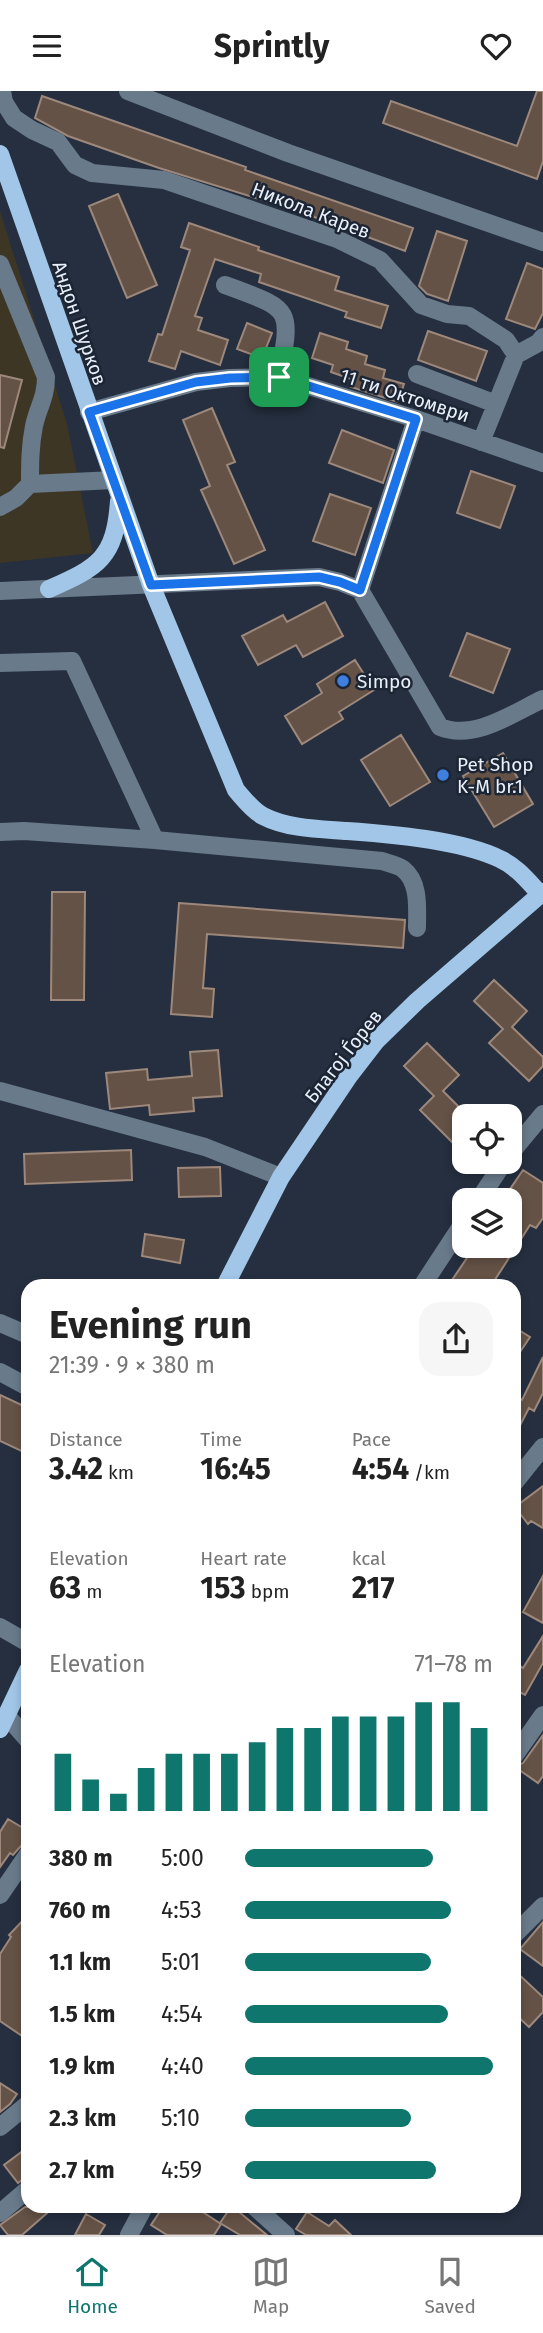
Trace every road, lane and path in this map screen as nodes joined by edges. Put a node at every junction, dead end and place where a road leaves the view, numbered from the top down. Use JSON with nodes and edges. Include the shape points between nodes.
{"nodes":[{"id":1,"x":2,"y":91,"type":"edge"},
{"id":2,"x":128,"y":91,"type":"edge"},
{"id":3,"x":173,"y":99,"type":"edge"},
{"id":4,"x":0,"y":155,"type":"edge"},
{"id":5,"x":543,"y":242,"type":"edge"},
{"id":6,"x":0,"y":264,"type":"edge"},
{"id":7,"x":225,"y":285,"type":"dead end"},
{"id":8,"x":543,"y":337,"type":"edge"},
{"id":9,"x":516,"y":355,"type":"junction"},
{"id":10,"x":417,"y":374,"type":"dead end"},
{"id":11,"x":279,"y":377,"type":"junction"},
{"id":12,"x":496,"y":404,"type":"junction"},
{"id":13,"x":89,"y":412,"type":"junction"},
{"id":14,"x":416,"y":419,"type":"junction"},
{"id":15,"x":481,"y":442,"type":"junction"},
{"id":16,"x":534,"y":456,"type":"edge"},
{"id":17,"x":543,"y":463,"type":"edge"},
{"id":18,"x":30,"y":484,"type":"junction"},
{"id":19,"x":116,"y":487,"type":"junction"},
{"id":20,"x":0,"y":507,"type":"edge"},
{"id":21,"x":151,"y":585,"type":"junction"},
{"id":22,"x":49,"y":589,"type":"junction"},
{"id":23,"x":360,"y":590,"type":"junction"},
{"id":24,"x":0,"y":591,"type":"edge"},
{"id":25,"x":0,"y":663,"type":"edge"},
{"id":26,"x":543,"y":699,"type":"edge"},
{"id":27,"x":0,"y":832,"type":"edge"},
{"id":28,"x":155,"y":840,"type":"junction"},
{"id":29,"x":542,"y":893,"type":"edge"},
{"id":30,"x":417,"y":928,"type":"dead end"},
{"id":31,"x":0,"y":1091,"type":"edge"},
{"id":32,"x":543,"y":1114,"type":"edge"},
{"id":33,"x":522,"y":1139,"type":"edge"},
{"id":34,"x":281,"y":1177,"type":"junction"},
{"id":35,"x":452,"y":1241,"type":"edge"},
{"id":36,"x":229,"y":1279,"type":"edge"},
{"id":37,"x":427,"y":1279,"type":"edge"},
{"id":38,"x":0,"y":1323,"type":"edge"},
{"id":39,"x":21,"y":1332,"type":"edge"},
{"id":40,"x":0,"y":1372,"type":"edge"},
{"id":41,"x":21,"y":1383,"type":"edge"},
{"id":42,"x":543,"y":1447,"type":"edge"},
{"id":43,"x":521,"y":1474,"type":"edge"},
{"id":44,"x":0,"y":1627,"type":"edge"},
{"id":45,"x":21,"y":1639,"type":"edge"},
{"id":46,"x":21,"y":1685,"type":"edge"},
{"id":47,"x":543,"y":1715,"type":"edge"},
{"id":48,"x":3,"y":1722,"type":"edge"},
{"id":49,"x":21,"y":1735,"type":"edge"},
{"id":50,"x":521,"y":1746,"type":"edge"},
{"id":51,"x":21,"y":1864,"type":"edge"},
{"id":52,"x":0,"y":1895,"type":"edge"},
{"id":53,"x":543,"y":1906,"type":"edge"},
{"id":54,"x":521,"y":1928,"type":"edge"},
{"id":55,"x":21,"y":2110,"type":"edge"},
{"id":56,"x":0,"y":2127,"type":"edge"},
{"id":57,"x":21,"y":2195,"type":"edge"},
{"id":58,"x":0,"y":2213,"type":"edge"},
{"id":59,"x":141,"y":2213,"type":"edge"},
{"id":60,"x":262,"y":2213,"type":"edge"},
{"id":61,"x":129,"y":2235,"type":"edge"},
{"id":62,"x":286,"y":2235,"type":"edge"}],
"edges":[{"from":1,"to":9,"type":"street","name":"Никола Карев","via":[[14,118],[58,142],[75,165],[92,173],[164,180],[337,239],[380,260],[421,305],[470,316],[506,340]]},
{"from":2,"to":3,"type":"street"},
{"from":3,"to":5,"type":"street","via":[[288,153]]},
{"from":4,"to":13,"type":"main road","name":"Андон Шурков"},
{"from":6,"to":18,"type":"street","via":[[46,377],[30,449]]},
{"from":7,"to":11,"type":"street","via":[[269,302],[287,322]]},
{"from":8,"to":9,"type":"street"},
{"from":9,"to":12,"type":"street"},
{"from":10,"to":12,"type":"street"},
{"from":11,"to":13,"type":"street","name":"11 ти Октомври","via":[[196,382]]},
{"from":11,"to":14,"type":"street","name":"11 ти Октомври"},
{"from":12,"to":15,"type":"street"},
{"from":13,"to":19,"type":"main road","name":"Андон Шурков"},
{"from":14,"to":15,"type":"street","name":"11 ти Октомври"},
{"from":14,"to":23,"type":"street"},
{"from":15,"to":16,"type":"street","name":"11 ти Октомври"},
{"from":16,"to":17,"type":"street","name":"11 ти Октомври"},
{"from":18,"to":19,"type":"street"},
{"from":18,"to":20,"type":"street"},
{"from":19,"to":21,"type":"main road","name":"Андон Шурков"},
{"from":19,"to":22,"type":"main road","via":[[117,524],[109,550],[87,572]]},
{"from":21,"to":22,"type":"street"},
{"from":21,"to":23,"type":"street","via":[[319,577]]},
{"from":21,"to":29,"type":"main road","name":"Андон Шурков","via":[[236,790],[252,808],[288,824],[462,847],[500,859]]},
{"from":22,"to":24,"type":"street"},
{"from":23,"to":26,"type":"street","via":[[440,727],[458,732],[480,728]]},
{"from":25,"to":28,"type":"street","via":[[72,661]]},
{"from":27,"to":28,"type":"street"},
{"from":28,"to":30,"type":"street","via":[[382,861],[402,868],[412,880]]},
{"from":29,"to":34,"type":"main road","name":"Благој Ѓорев","via":[[376,1041]]},
{"from":31,"to":34,"type":"street","via":[[205,1147]]},
{"from":32,"to":33,"type":"street"},
{"from":34,"to":36,"type":"main road","name":"Благој Ѓорев"},
{"from":35,"to":37,"type":"street"},
{"from":38,"to":39,"type":"street"},
{"from":40,"to":41,"type":"street"},
{"from":42,"to":43,"type":"street"},
{"from":44,"to":45,"type":"street"},
{"from":46,"to":48,"type":"main road"},
{"from":47,"to":50,"type":"street"},
{"from":48,"to":49,"type":"street"},
{"from":51,"to":52,"type":"street"},
{"from":53,"to":54,"type":"street"},
{"from":55,"to":56,"type":"street"},
{"from":57,"to":58,"type":"street"},
{"from":59,"to":61,"type":"street"},
{"from":60,"to":62,"type":"street"}]}
